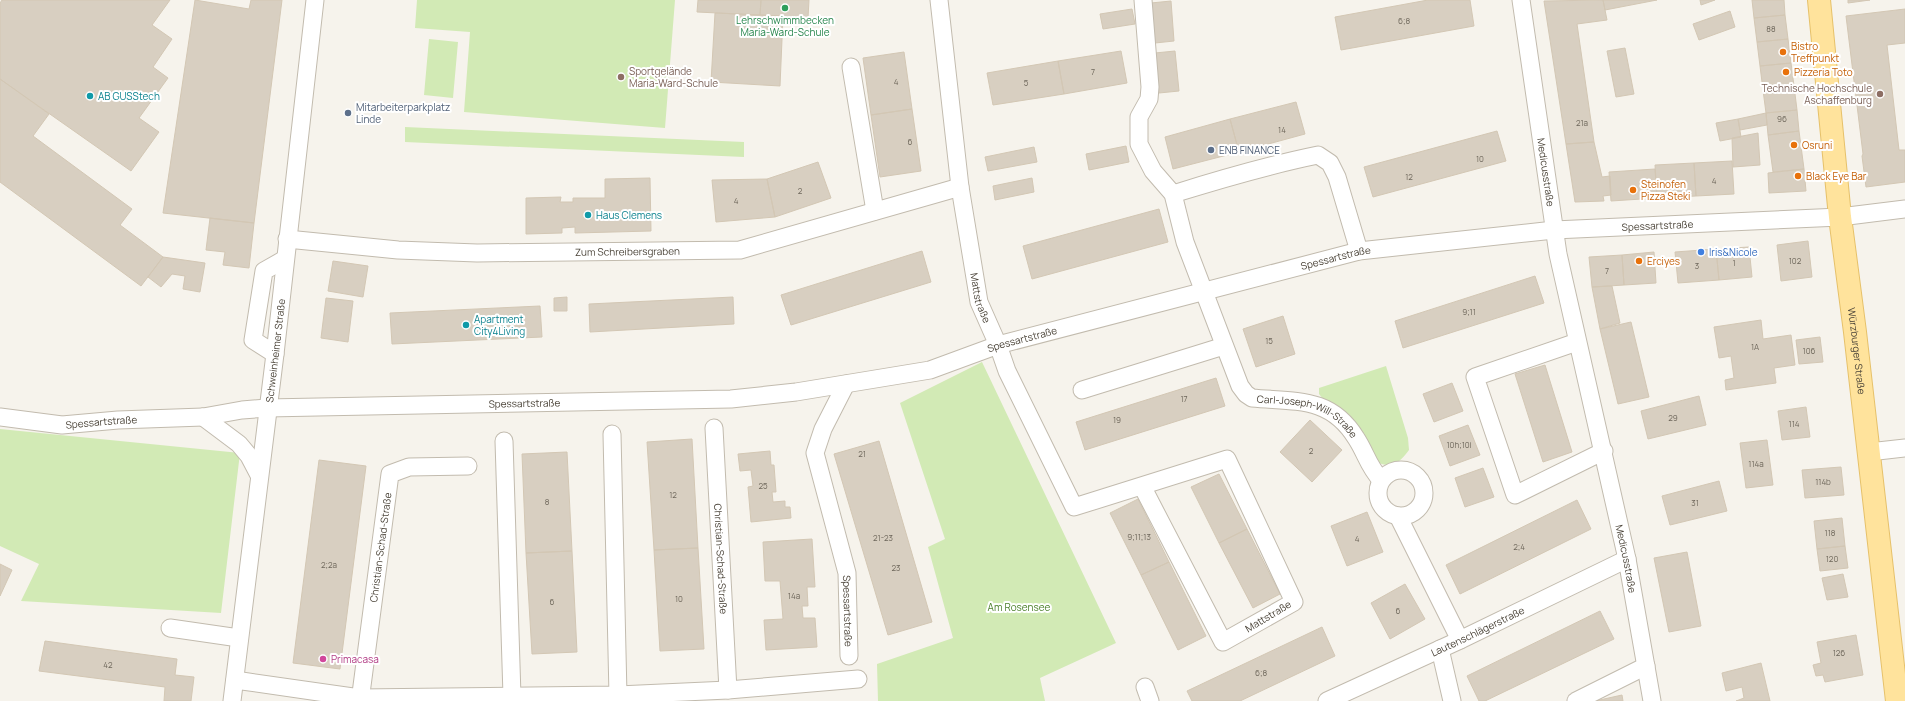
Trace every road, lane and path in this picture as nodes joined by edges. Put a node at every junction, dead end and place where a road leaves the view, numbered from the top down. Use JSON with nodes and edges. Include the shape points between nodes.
{"nodes":[{"id":1,"x":315,"y":0,"type":"edge"},
{"id":2,"x":939,"y":0,"type":"edge"},
{"id":3,"x":1143,"y":0,"type":"edge"},
{"id":4,"x":1521,"y":0,"type":"edge"},
{"id":5,"x":1819,"y":0,"type":"edge"},
{"id":6,"x":851,"y":68,"type":"dead end"},
{"id":7,"x":960,"y":188,"type":"junction"},
{"id":8,"x":1173,"y":194,"type":"junction"},
{"id":9,"x":1905,"y":209,"type":"edge"},
{"id":10,"x":875,"y":211,"type":"junction"},
{"id":11,"x":1840,"y":217,"type":"junction"},
{"id":12,"x":1554,"y":230,"type":"junction"},
{"id":13,"x":287,"y":239,"type":"junction"},
{"id":14,"x":1359,"y":251,"type":"junction"},
{"id":15,"x":285,"y":259,"type":"junction"},
{"id":16,"x":1204,"y":292,"type":"junction"},
{"id":17,"x":1577,"y":342,"type":"junction"},
{"id":18,"x":998,"y":345,"type":"junction"},
{"id":19,"x":1224,"y":346,"type":"junction"},
{"id":20,"x":275,"y":354,"type":"junction"},
{"id":21,"x":846,"y":384,"type":"junction"},
{"id":22,"x":1082,"y":390,"type":"dead end"},
{"id":23,"x":267,"y":408,"type":"junction"},
{"id":24,"x":0,"y":417,"type":"edge"},
{"id":25,"x":203,"y":418,"type":"junction"},
{"id":26,"x":714,"y":428,"type":"dead end"},
{"id":27,"x":612,"y":434,"type":"dead end"},
{"id":28,"x":504,"y":441,"type":"dead end"},
{"id":29,"x":1905,"y":448,"type":"edge"},
{"id":30,"x":1604,"y":451,"type":"junction"},
{"id":31,"x":1869,"y":452,"type":"junction"},
{"id":32,"x":468,"y":466,"type":"dead end"},
{"id":33,"x":259,"y":475,"type":"junction"},
{"id":34,"x":1381,"y":480,"type":"junction"},
{"id":35,"x":1142,"y":486,"type":"junction"},
{"id":36,"x":1398,"y":516,"type":"junction"},
{"id":37,"x":1627,"y":559,"type":"junction"},
{"id":38,"x":170,"y":628,"type":"dead end"},
{"id":39,"x":239,"y":638,"type":"junction"},
{"id":40,"x":1460,"y":640,"type":"junction"},
{"id":41,"x":1440,"y":649,"type":"junction"},
{"id":42,"x":849,"y":656,"type":"dead end"},
{"id":43,"x":1646,"y":666,"type":"junction"},
{"id":44,"x":858,"y":678,"type":"dead end"},
{"id":45,"x":234,"y":680,"type":"junction"},
{"id":46,"x":728,"y":690,"type":"junction"},
{"id":47,"x":618,"y":695,"type":"junction"},
{"id":48,"x":512,"y":696,"type":"junction"},
{"id":49,"x":360,"y":700,"type":"edge"},
{"id":50,"x":232,"y":701,"type":"edge"},
{"id":51,"x":1327,"y":701,"type":"edge"},
{"id":52,"x":1452,"y":701,"type":"edge"},
{"id":53,"x":1576,"y":701,"type":"edge"},
{"id":54,"x":1652,"y":701,"type":"edge"},
{"id":55,"x":1897,"y":701,"type":"edge"}],
"edges":[{"from":1,"to":13,"type":"street","name":"Schweinheimer Straße"},
{"from":2,"to":7,"type":"street","name":"Mattstraße"},
{"from":3,"to":8,"type":"street","via":[[1150,87],[1148,99],[1139,118],[1139,144],[1153,171]]},
{"from":4,"to":12,"type":"street","name":"Medicusstraße"},
{"from":5,"to":11,"type":"main road","name":"Würzburger Straße"},
{"from":6,"to":10,"type":"street"},
{"from":7,"to":10,"type":"street","name":"Zum Schreibersgraben"},
{"from":7,"to":18,"type":"street","name":"Mattstraße","via":[[979,302]]},
{"from":8,"to":14,"type":"street","via":[[1318,155],[1330,163],[1337,177]]},
{"from":8,"to":16,"type":"street","name":"Carl-Joseph-Will-Straße","via":[[1185,242]]},
{"from":9,"to":11,"type":"street","name":"Spessartstraße"},
{"from":10,"to":13,"type":"street","name":"Zum Schreibersgraben","via":[[740,250],[477,253],[398,250]]},
{"from":11,"to":12,"type":"street","name":"Spessartstraße"},
{"from":11,"to":31,"type":"main road","name":"Würzburger Straße"},
{"from":12,"to":14,"type":"street","name":"Spessartstraße"},
{"from":12,"to":17,"type":"street","name":"Medicusstraße"},
{"from":13,"to":15,"type":"street","name":"Schweinheimer Straße"},
{"from":14,"to":16,"type":"street","name":"Spessartstraße"},
{"from":15,"to":20,"type":"street","name":"Schweinheimer Straße"},
{"from":15,"to":20,"type":"street","via":[[264,271],[253,340]]},
{"from":16,"to":18,"type":"street","name":"Spessartstraße"},
{"from":16,"to":19,"type":"street","name":"Carl-Joseph-Will-Straße"},
{"from":17,"to":30,"type":"street","name":"Medicusstraße"},
{"from":17,"to":30,"type":"street","via":[[1475,377],[1515,495]]},
{"from":18,"to":21,"type":"street","name":"Spessartstraße","via":[[930,370]]},
{"from":18,"to":35,"type":"street","name":"Mattstraße","via":[[1007,371],[1074,507]]},
{"from":19,"to":22,"type":"street"},
{"from":19,"to":34,"type":"street","name":"Carl-Joseph-Will-Straße","via":[[1240,386],[1246,394],[1252,398],[1302,401],[1319,405],[1330,412],[1347,423],[1358,439],[1370,468]]},
{"from":20,"to":23,"type":"street","name":"Schweinheimer Straße"},
{"from":21,"to":23,"type":"street","name":"Spessartstraße","via":[[731,399]]},
{"from":21,"to":42,"type":"street","name":"Spessartstraße","via":[[823,429],[815,453],[847,573]]},
{"from":23,"to":25,"type":"street","name":"Spessartstraße"},
{"from":23,"to":33,"type":"street","name":"Schweinheimer Straße"},
{"from":24,"to":25,"type":"street","name":"Spessartstraße","via":[[62,425],[118,420]]},
{"from":25,"to":33,"type":"street","via":[[239,444]]},
{"from":26,"to":46,"type":"street","name":"Christian-Schad-Straße"},
{"from":27,"to":47,"type":"street"},
{"from":28,"to":48,"type":"street"},
{"from":29,"to":31,"type":"street"},
{"from":30,"to":37,"type":"street","name":"Medicusstraße"},
{"from":31,"to":55,"type":"main road","name":"Würzburger Straße"},
{"from":32,"to":49,"type":"street","name":"Christian-Schad-Straße","via":[[409,467],[390,474]]},
{"from":33,"to":39,"type":"street","name":"Schweinheimer Straße"},
{"from":34,"to":36,"type":"street","via":[[1377,495],[1380,503],[1391,514]]},
{"from":34,"to":36,"type":"street","via":[[1393,471],[1400,470],[1408,470],[1420,479],[1423,486],[1422,501],[1413,512]]},
{"from":35,"to":35,"type":"street","name":"Mattstraße","via":[[1228,459],[1294,602],[1223,642]]},
{"from":36,"to":40,"type":"street"},
{"from":37,"to":40,"type":"street","name":"Lautenschlägerstraße"},
{"from":37,"to":43,"type":"street","name":"Medicusstraße"},
{"from":38,"to":39,"type":"street"},
{"from":39,"to":45,"type":"street","name":"Schweinheimer Straße"},
{"from":40,"to":41,"type":"street","name":"Lautenschlägerstraße"},
{"from":41,"to":51,"type":"street","name":"Lautenschlägerstraße"},
{"from":41,"to":52,"type":"street"},
{"from":43,"to":53,"type":"street"},
{"from":43,"to":54,"type":"street","name":"Medicusstraße"},
{"from":44,"to":46,"type":"street"},
{"from":45,"to":49,"type":"street"},
{"from":45,"to":50,"type":"street","name":"Schweinheimer Straße"},
{"from":46,"to":47,"type":"street"},
{"from":47,"to":48,"type":"street"},
{"from":48,"to":49,"type":"street"}]}
